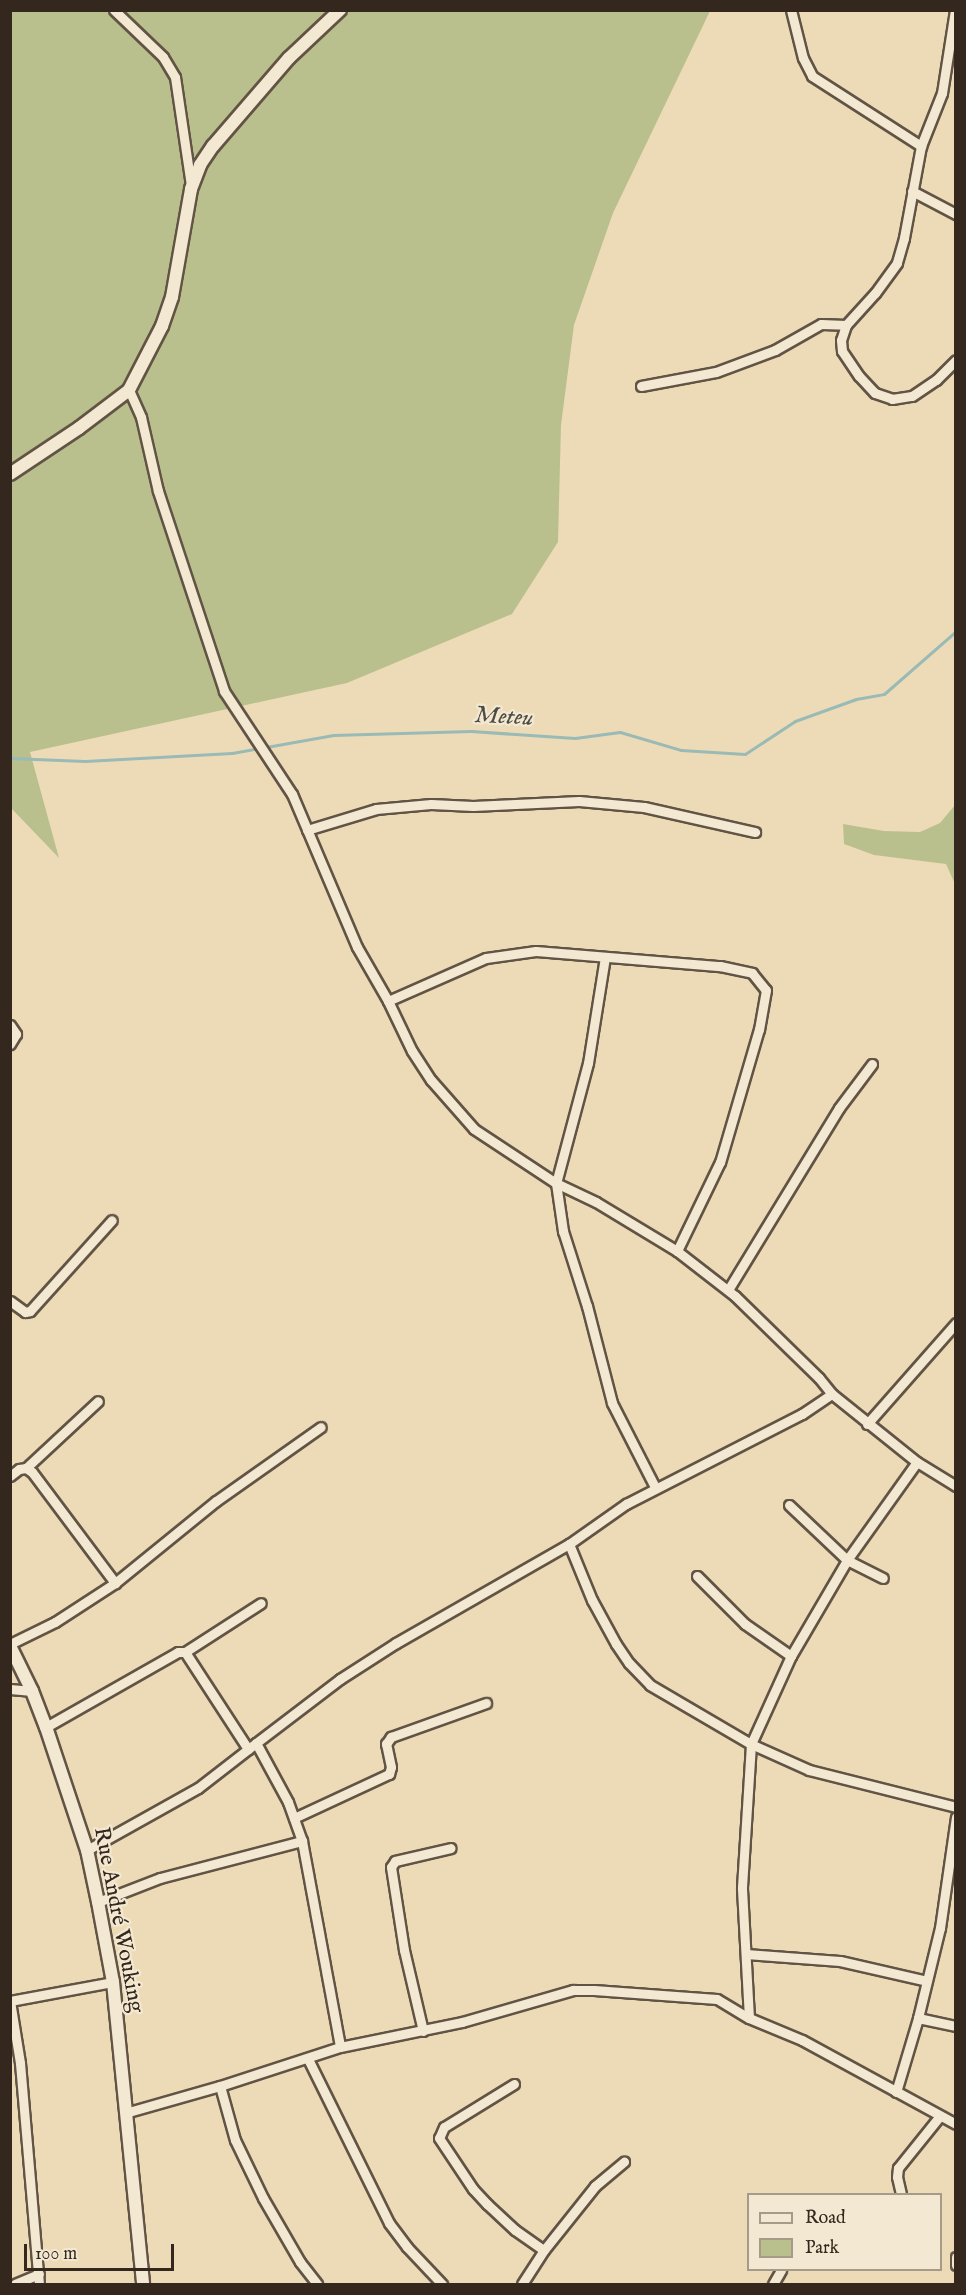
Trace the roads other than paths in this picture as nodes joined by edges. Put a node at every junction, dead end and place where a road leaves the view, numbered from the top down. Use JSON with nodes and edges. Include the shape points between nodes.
{"nodes":[{"id":1,"x":114,"y":10,"type":"edge"},
{"id":2,"x":340,"y":10,"type":"edge"},
{"id":3,"x":791,"y":10,"type":"edge"},
{"id":4,"x":955,"y":10,"type":"edge"},
{"id":5,"x":955,"y":22,"type":"edge"},
{"id":6,"x":921,"y":146,"type":"junction"},
{"id":7,"x":191,"y":189,"type":"junction"},
{"id":8,"x":912,"y":191,"type":"junction"},
{"id":9,"x":956,"y":214,"type":"edge"},
{"id":10,"x":846,"y":325,"type":"junction"},
{"id":11,"x":956,"y":360,"type":"edge"},
{"id":12,"x":640,"y":386,"type":"dead end"},
{"id":13,"x":129,"y":390,"type":"junction"},
{"id":14,"x":10,"y":474,"type":"edge"},
{"id":15,"x":307,"y":830,"type":"junction"},
{"id":16,"x":755,"y":832,"type":"dead end"},
{"id":17,"x":605,"y":957,"type":"junction"},
{"id":18,"x":388,"y":1001,"type":"junction"},
{"id":19,"x":10,"y":1025,"type":"edge"},
{"id":20,"x":10,"y":1044,"type":"edge"},
{"id":21,"x":872,"y":1064,"type":"dead end"},
{"id":22,"x":556,"y":1183,"type":"junction"},
{"id":23,"x":112,"y":1220,"type":"dead end"},
{"id":24,"x":677,"y":1251,"type":"junction"},
{"id":25,"x":728,"y":1290,"type":"junction"},
{"id":26,"x":10,"y":1301,"type":"edge"},
{"id":27,"x":956,"y":1323,"type":"edge"},
{"id":28,"x":832,"y":1394,"type":"junction"},
{"id":29,"x":98,"y":1401,"type":"dead end"},
{"id":30,"x":867,"y":1424,"type":"junction"},
{"id":31,"x":321,"y":1427,"type":"dead end"},
{"id":32,"x":917,"y":1462,"type":"junction"},
{"id":33,"x":26,"y":1468,"type":"junction"},
{"id":34,"x":10,"y":1476,"type":"edge"},
{"id":35,"x":956,"y":1486,"type":"edge"},
{"id":36,"x":656,"y":1487,"type":"junction"},
{"id":37,"x":789,"y":1505,"type":"dead end"},
{"id":38,"x":568,"y":1544,"type":"junction"},
{"id":39,"x":847,"y":1560,"type":"junction"},
{"id":40,"x":697,"y":1576,"type":"dead end"},
{"id":41,"x":883,"y":1578,"type":"dead end"},
{"id":42,"x":115,"y":1584,"type":"junction"},
{"id":43,"x":261,"y":1603,"type":"dead end"},
{"id":44,"x":10,"y":1645,"type":"edge"},
{"id":45,"x":185,"y":1652,"type":"junction"},
{"id":46,"x":791,"y":1656,"type":"junction"},
{"id":47,"x":10,"y":1689,"type":"edge"},
{"id":48,"x":32,"y":1691,"type":"junction"},
{"id":49,"x":486,"y":1703,"type":"dead end"},
{"id":50,"x":46,"y":1727,"type":"junction"},
{"id":51,"x":752,"y":1744,"type":"junction"},
{"id":52,"x":252,"y":1746,"type":"junction"},
{"id":53,"x":956,"y":1807,"type":"edge"},
{"id":54,"x":956,"y":1817,"type":"edge"},
{"id":55,"x":294,"y":1818,"type":"junction"},
{"id":56,"x":302,"y":1841,"type":"junction"},
{"id":57,"x":452,"y":1848,"type":"dead end"},
{"id":58,"x":87,"y":1850,"type":"junction"},
{"id":59,"x":98,"y":1902,"type":"junction"},
{"id":60,"x":746,"y":1954,"type":"junction"},
{"id":61,"x":927,"y":1981,"type":"junction"},
{"id":62,"x":113,"y":1982,"type":"junction"},
{"id":63,"x":10,"y":2001,"type":"edge"},
{"id":64,"x":749,"y":2018,"type":"junction"},
{"id":65,"x":918,"y":2018,"type":"junction"},
{"id":66,"x":956,"y":2026,"type":"edge"},
{"id":67,"x":423,"y":2031,"type":"junction"},
{"id":68,"x":340,"y":2047,"type":"junction"},
{"id":69,"x":308,"y":2059,"type":"junction"},
{"id":70,"x":514,"y":2084,"type":"dead end"},
{"id":71,"x":220,"y":2086,"type":"junction"},
{"id":72,"x":896,"y":2092,"type":"junction"},
{"id":73,"x":125,"y":2113,"type":"junction"},
{"id":74,"x":939,"y":2117,"type":"junction"},
{"id":75,"x":956,"y":2124,"type":"edge"},
{"id":76,"x":624,"y":2162,"type":"dead end"},
{"id":77,"x":901,"y":2193,"type":"edge"},
{"id":78,"x":543,"y":2250,"type":"junction"},
{"id":79,"x":956,"y":2257,"type":"edge"},
{"id":80,"x":956,"y":2265,"type":"edge"},
{"id":81,"x":39,"y":2279,"type":"edge"},
{"id":82,"x":15,"y":2284,"type":"edge"},
{"id":83,"x":143,"y":2284,"type":"edge"},
{"id":84,"x":317,"y":2284,"type":"edge"},
{"id":85,"x":442,"y":2284,"type":"edge"},
{"id":86,"x":522,"y":2284,"type":"edge"}],
"edges":[{"from":1,"to":7,"type":"street","via":[[163,57],[176,77]]},
{"from":2,"to":7,"type":"street","via":[[289,58],[213,146]]},
{"from":3,"to":6,"type":"street","via":[[802,58],[812,76]]},
{"from":4,"to":5,"type":"street"},
{"from":5,"to":6,"type":"street","via":[[942,93]]},
{"from":6,"to":8,"type":"street"},
{"from":7,"to":13,"type":"street","via":[[172,297],[158,335]]},
{"from":8,"to":9,"type":"street"},
{"from":8,"to":10,"type":"street","via":[[897,263]]},
{"from":10,"to":11,"type":"street","via":[[842,351],[875,393],[892,399],[912,396]]},
{"from":10,"to":12,"type":"street","via":[[821,324],[776,350],[716,372]]},
{"from":13,"to":14,"type":"street","via":[[79,429]]},
{"from":13,"to":15,"type":"street","via":[[141,417],[158,491],[215,669],[238,716],[292,794]]},
{"from":15,"to":16,"type":"street","via":[[376,809],[579,801],[644,807]]},
{"from":15,"to":18,"type":"street","via":[[357,947]]},
{"from":17,"to":18,"type":"street","via":[[536,951],[486,958]]},
{"from":17,"to":22,"type":"street","via":[[588,1063]]},
{"from":17,"to":24,"type":"street","via":[[720,966],[752,973],[766,990],[759,1029],[720,1162]]},
{"from":18,"to":22,"type":"street","via":[[412,1052],[449,1103],[474,1129]]},
{"from":19,"to":20,"type":"street","via":[[16,1034]]},
{"from":21,"to":25,"type":"street","via":[[839,1108]]},
{"from":22,"to":24,"type":"street","via":[[596,1202]]},
{"from":22,"to":36,"type":"street","via":[[563,1231],[612,1403]]},
{"from":23,"to":26,"type":"street","via":[[30,1311],[25,1312]]},
{"from":24,"to":25,"type":"street"},
{"from":25,"to":28,"type":"street"},
{"from":27,"to":30,"type":"street"},
{"from":28,"to":30,"type":"street"},
{"from":28,"to":36,"type":"street","via":[[802,1414]]},
{"from":29,"to":33,"type":"street"},
{"from":30,"to":32,"type":"street"},
{"from":31,"to":42,"type":"street","via":[[216,1501]]},
{"from":32,"to":35,"type":"street"},
{"from":32,"to":39,"type":"street"},
{"from":33,"to":34,"type":"street"},
{"from":33,"to":42,"type":"street"},
{"from":36,"to":38,"type":"street"},
{"from":37,"to":39,"type":"street"},
{"from":38,"to":51,"type":"street","via":[[592,1600],[629,1663],[664,1695]]},
{"from":38,"to":52,"type":"street","via":[[396,1643],[340,1679]]},
{"from":39,"to":41,"type":"street"},
{"from":39,"to":46,"type":"street"},
{"from":40,"to":46,"type":"street","via":[[746,1624]]},
{"from":42,"to":44,"type":"street"},
{"from":43,"to":45,"type":"street"},
{"from":44,"to":48,"type":"street","name":"Rue André Wouking"},
{"from":45,"to":50,"type":"street","via":[[178,1652]]},
{"from":45,"to":52,"type":"street"},
{"from":46,"to":51,"type":"street"},
{"from":47,"to":48,"type":"street"},
{"from":48,"to":50,"type":"street","name":"Rue André Wouking"},
{"from":49,"to":55,"type":"street","via":[[391,1737],[386,1744],[389,1774]]},
{"from":50,"to":58,"type":"street","name":"Rue André Wouking"},
{"from":51,"to":53,"type":"street","via":[[809,1770]]},
{"from":51,"to":60,"type":"street","via":[[742,1887]]},
{"from":52,"to":55,"type":"street","via":[[283,1792]]},
{"from":52,"to":58,"type":"street","via":[[198,1788]]},
{"from":54,"to":61,"type":"street","via":[[940,1928]]},
{"from":55,"to":56,"type":"street"},
{"from":56,"to":59,"type":"street","via":[[160,1878]]},
{"from":56,"to":68,"type":"street"},
{"from":57,"to":67,"type":"street","via":[[395,1861],[391,1867],[404,1950]]},
{"from":58,"to":59,"type":"street","name":"Rue André Wouking"},
{"from":59,"to":62,"type":"street","name":"Rue André Wouking"},
{"from":60,"to":61,"type":"street","via":[[840,1961]]},
{"from":60,"to":64,"type":"street"},
{"from":61,"to":65,"type":"street"},
{"from":62,"to":63,"type":"street"},
{"from":62,"to":73,"type":"street","name":"Rue André Wouking"},
{"from":63,"to":81,"type":"street","via":[[20,2062]]},
{"from":64,"to":67,"type":"street","via":[[717,1999],[573,1990]]},
{"from":64,"to":72,"type":"street","via":[[802,2040]]},
{"from":65,"to":66,"type":"street"},
{"from":65,"to":72,"type":"street"},
{"from":67,"to":68,"type":"street"},
{"from":68,"to":69,"type":"street"},
{"from":69,"to":71,"type":"street"},
{"from":69,"to":85,"type":"street","via":[[389,2223]]},
{"from":70,"to":78,"type":"street","via":[[444,2127],[439,2138],[473,2189],[515,2230]]},
{"from":71,"to":73,"type":"street"},
{"from":71,"to":84,"type":"street","via":[[235,2140],[263,2198]]},
{"from":72,"to":74,"type":"street"},
{"from":73,"to":83,"type":"street","name":"Rue André Wouking"},
{"from":74,"to":75,"type":"street"},
{"from":74,"to":77,"type":"street","via":[[898,2168]]},
{"from":76,"to":78,"type":"street","via":[[595,2186]]},
{"from":78,"to":86,"type":"street"},
{"from":79,"to":80,"type":"street"},
{"from":81,"to":82,"type":"street"}]}
